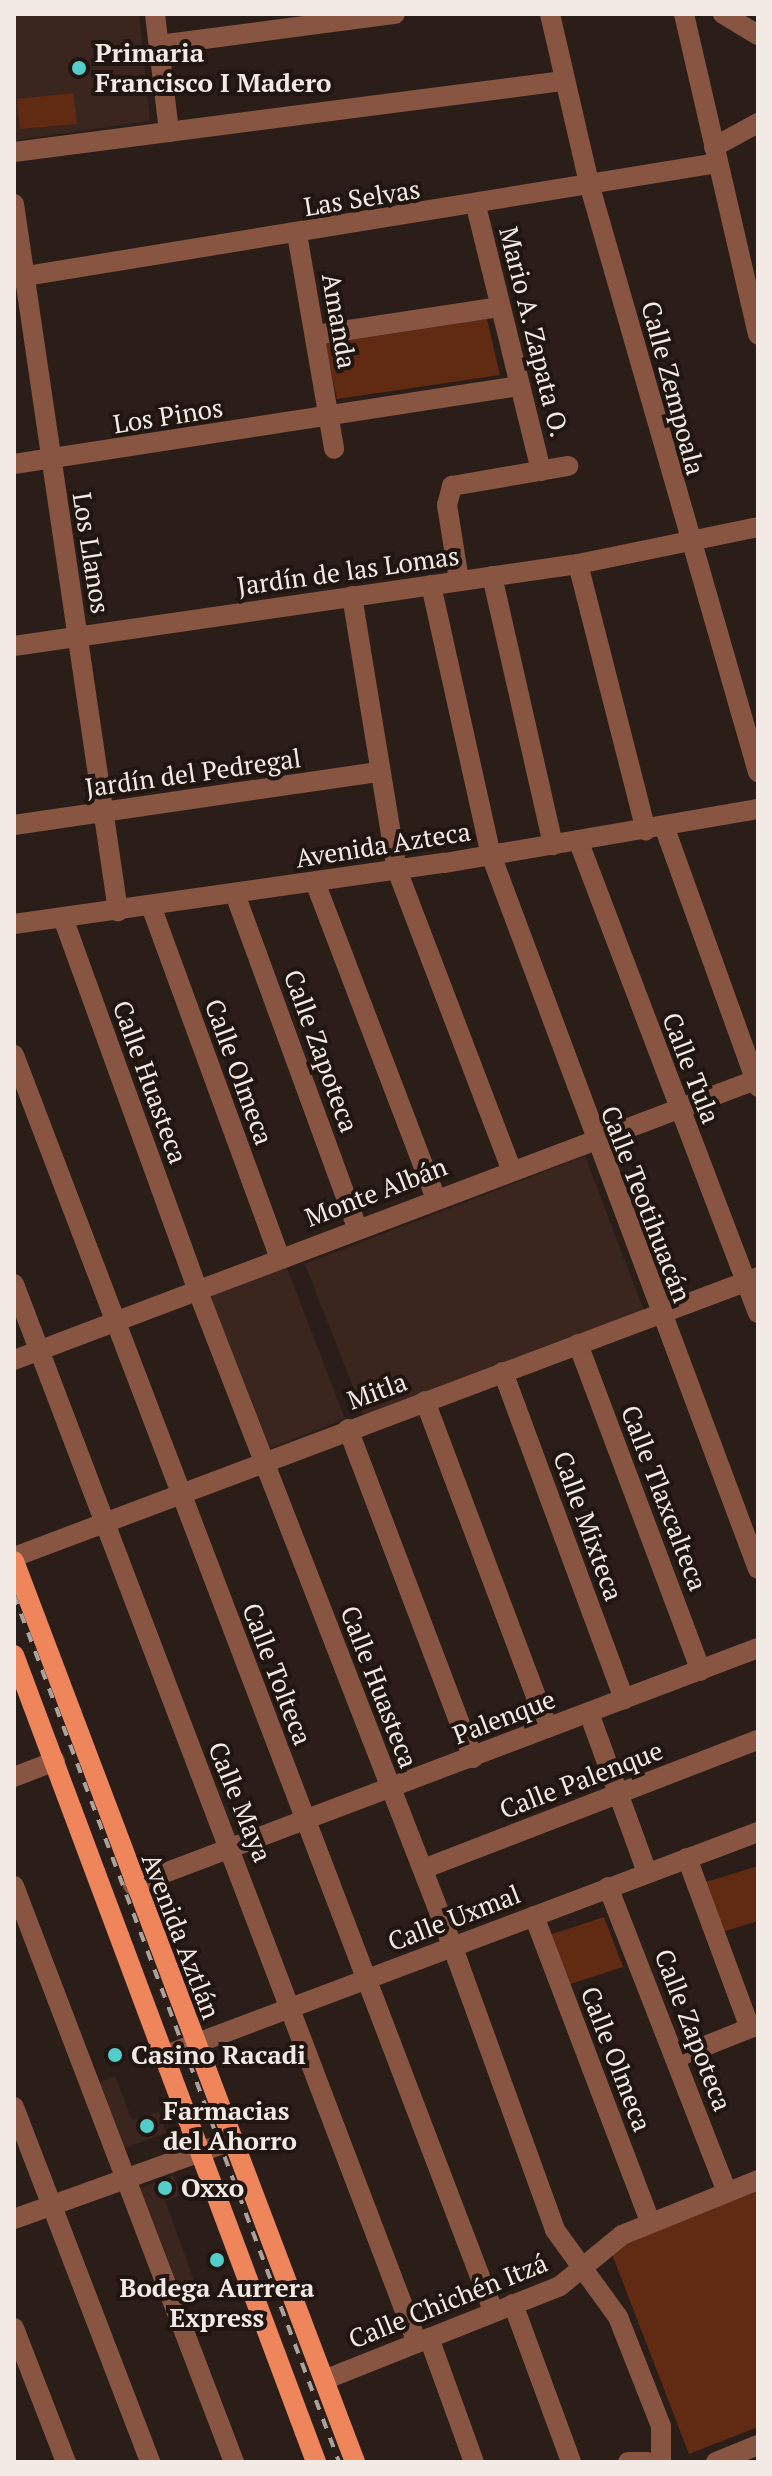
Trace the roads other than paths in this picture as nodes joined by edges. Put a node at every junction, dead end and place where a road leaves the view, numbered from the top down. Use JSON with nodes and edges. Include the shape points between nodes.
{"nodes":[{"id":1,"x":155,"y":14,"type":"edge"},
{"id":2,"x":395,"y":14,"type":"edge"},
{"id":3,"x":550,"y":14,"type":"edge"},
{"id":4,"x":684,"y":14,"type":"edge"},
{"id":5,"x":723,"y":14,"type":"edge"},
{"id":6,"x":758,"y":35,"type":"edge"},
{"id":7,"x":159,"y":45,"type":"junction"},
{"id":8,"x":563,"y":81,"type":"junction"},
{"id":9,"x":758,"y":123,"type":"edge"},
{"id":10,"x":169,"y":132,"type":"junction"},
{"id":11,"x":14,"y":152,"type":"edge"},
{"id":12,"x":715,"y":155,"type":"junction"},
{"id":13,"x":590,"y":187,"type":"junction"},
{"id":14,"x":14,"y":204,"type":"edge"},
{"id":15,"x":476,"y":206,"type":"junction"},
{"id":16,"x":297,"y":234,"type":"junction"},
{"id":17,"x":19,"y":277,"type":"edge"},
{"id":18,"x":499,"y":307,"type":"junction"},
{"id":19,"x":316,"y":335,"type":"junction"},
{"id":20,"x":758,"y":335,"type":"edge"},
{"id":21,"x":519,"y":386,"type":"junction"},
{"id":22,"x":329,"y":418,"type":"junction"},
{"id":23,"x":334,"y":449,"type":"dead end"},
{"id":24,"x":50,"y":459,"type":"junction"},
{"id":25,"x":14,"y":464,"type":"edge"},
{"id":26,"x":568,"y":466,"type":"dead end"},
{"id":27,"x":541,"y":471,"type":"junction"},
{"id":28,"x":758,"y":527,"type":"edge"},
{"id":29,"x":688,"y":543,"type":"junction"},
{"id":30,"x":578,"y":564,"type":"junction"},
{"id":31,"x":492,"y":576,"type":"junction"},
{"id":32,"x":459,"y":580,"type":"junction"},
{"id":33,"x":431,"y":585,"type":"junction"},
{"id":34,"x":352,"y":596,"type":"junction"},
{"id":35,"x":77,"y":636,"type":"junction"},
{"id":36,"x":14,"y":646,"type":"edge"},
{"id":37,"x":379,"y":772,"type":"junction"},
{"id":38,"x":758,"y":772,"type":"edge"},
{"id":39,"x":758,"y":809,"type":"edge"},
{"id":40,"x":103,"y":813,"type":"junction"},
{"id":41,"x":14,"y":825,"type":"edge"},
{"id":42,"x":655,"y":828,"type":"junction"},
{"id":43,"x":578,"y":840,"type":"junction"},
{"id":44,"x":553,"y":845,"type":"junction"},
{"id":45,"x":491,"y":855,"type":"junction"},
{"id":46,"x":397,"y":870,"type":"junction"},
{"id":47,"x":315,"y":882,"type":"junction"},
{"id":48,"x":235,"y":894,"type":"junction"},
{"id":49,"x":151,"y":906,"type":"junction"},
{"id":50,"x":118,"y":911,"type":"junction"},
{"id":51,"x":63,"y":918,"type":"junction"},
{"id":52,"x":14,"y":924,"type":"edge"},
{"id":53,"x":14,"y":1055,"type":"edge"},
{"id":54,"x":757,"y":1082,"type":"edge"},
{"id":55,"x":679,"y":1108,"type":"junction"},
{"id":56,"x":593,"y":1140,"type":"junction"},
{"id":57,"x":511,"y":1169,"type":"junction"},
{"id":58,"x":435,"y":1197,"type":"junction"},
{"id":59,"x":357,"y":1227,"type":"junction"},
{"id":60,"x":279,"y":1256,"type":"junction"},
{"id":61,"x":752,"y":1280,"type":"edge"},
{"id":62,"x":14,"y":1284,"type":"edge"},
{"id":63,"x":197,"y":1289,"type":"junction"},
{"id":64,"x":758,"y":1313,"type":"edge"},
{"id":65,"x":659,"y":1314,"type":"junction"},
{"id":66,"x":113,"y":1321,"type":"junction"},
{"id":67,"x":578,"y":1344,"type":"junction"},
{"id":68,"x":39,"y":1350,"type":"junction"},
{"id":69,"x":14,"y":1360,"type":"edge"},
{"id":70,"x":503,"y":1372,"type":"junction"},
{"id":71,"x":425,"y":1401,"type":"junction"},
{"id":72,"x":348,"y":1429,"type":"junction"},
{"id":73,"x":263,"y":1462,"type":"junction"},
{"id":74,"x":179,"y":1494,"type":"junction"},
{"id":75,"x":103,"y":1523,"type":"junction"},
{"id":76,"x":14,"y":1559,"type":"edge"},
{"id":77,"x":758,"y":1569,"type":"edge"},
{"id":78,"x":758,"y":1648,"type":"edge"},
{"id":79,"x":14,"y":1655,"type":"edge"},
{"id":80,"x":701,"y":1671,"type":"junction"},
{"id":81,"x":624,"y":1699,"type":"junction"},
{"id":82,"x":589,"y":1713,"type":"junction"},
{"id":83,"x":548,"y":1728,"type":"junction"},
{"id":84,"x":758,"y":1740,"type":"edge"},
{"id":85,"x":473,"y":1758,"type":"junction"},
{"id":86,"x":55,"y":1761,"type":"junction"},
{"id":87,"x":14,"y":1777,"type":"edge"},
{"id":88,"x":389,"y":1787,"type":"junction"},
{"id":89,"x":619,"y":1793,"type":"junction"},
{"id":90,"x":306,"y":1817,"type":"junction"},
{"id":91,"x":758,"y":1832,"type":"edge"},
{"id":92,"x":231,"y":1847,"type":"junction"},
{"id":93,"x":687,"y":1858,"type":"junction"},
{"id":94,"x":423,"y":1869,"type":"junction"},
{"id":95,"x":647,"y":1872,"type":"junction"},
{"id":96,"x":133,"y":1885,"type":"junction"},
{"id":97,"x":14,"y":1886,"type":"edge"},
{"id":98,"x":608,"y":1887,"type":"junction"},
{"id":99,"x":534,"y":1916,"type":"junction"},
{"id":100,"x":452,"y":1945,"type":"junction"},
{"id":101,"x":368,"y":1978,"type":"junction"},
{"id":102,"x":291,"y":2008,"type":"junction"},
{"id":103,"x":754,"y":2027,"type":"edge"},
{"id":104,"x":194,"y":2044,"type":"junction"},
{"id":105,"x":168,"y":2054,"type":"junction"},
{"id":106,"x":675,"y":2058,"type":"junction"},
{"id":107,"x":14,"y":2107,"type":"edge"},
{"id":108,"x":231,"y":2141,"type":"junction"},
{"id":109,"x":203,"y":2150,"type":"junction"},
{"id":110,"x":127,"y":2178,"type":"junction"},
{"id":111,"x":758,"y":2180,"type":"edge"},
{"id":112,"x":727,"y":2192,"type":"junction"},
{"id":113,"x":52,"y":2205,"type":"junction"},
{"id":114,"x":14,"y":2219,"type":"edge"},
{"id":115,"x":650,"y":2221,"type":"junction"},
{"id":116,"x":584,"y":2268,"type":"junction"},
{"id":117,"x":513,"y":2304,"type":"junction"},
{"id":118,"x":493,"y":2311,"type":"junction"},
{"id":119,"x":14,"y":2328,"type":"edge"},
{"id":120,"x":422,"y":2339,"type":"junction"},
{"id":121,"x":324,"y":2380,"type":"junction"},
{"id":122,"x":747,"y":2453,"type":"edge"},
{"id":123,"x":66,"y":2462,"type":"edge"},
{"id":124,"x":150,"y":2462,"type":"edge"},
{"id":125,"x":234,"y":2462,"type":"edge"},
{"id":126,"x":316,"y":2462,"type":"edge"},
{"id":127,"x":355,"y":2462,"type":"edge"},
{"id":128,"x":474,"y":2462,"type":"edge"},
{"id":129,"x":571,"y":2462,"type":"edge"},
{"id":130,"x":628,"y":2462,"type":"edge"},
{"id":131,"x":648,"y":2462,"type":"edge"},
{"id":132,"x":661,"y":2462,"type":"edge"},
{"id":133,"x":716,"y":2462,"type":"edge"}],
"edges":[{"from":1,"to":7,"type":"street"},
{"from":2,"to":7,"type":"street"},
{"from":3,"to":8,"type":"street","name":"Calle Zempoala"},
{"from":4,"to":12,"type":"street"},
{"from":5,"to":6,"type":"street"},
{"from":7,"to":10,"type":"street"},
{"from":8,"to":10,"type":"street"},
{"from":8,"to":13,"type":"street","name":"Calle Zempoala"},
{"from":9,"to":12,"type":"street","name":"Las Selvas"},
{"from":10,"to":11,"type":"street"},
{"from":12,"to":13,"type":"street","name":"Las Selvas"},
{"from":12,"to":20,"type":"street"},
{"from":13,"to":15,"type":"street","name":"Las Selvas"},
{"from":13,"to":29,"type":"street","name":"Calle Zempoala"},
{"from":14,"to":17,"type":"street","name":"Los Llanos"},
{"from":15,"to":16,"type":"street","name":"Las Selvas"},
{"from":15,"to":18,"type":"street","name":"Mario A. Zapata O."},
{"from":16,"to":17,"type":"street","name":"Las Selvas"},
{"from":16,"to":19,"type":"street","name":"Amanda"},
{"from":17,"to":24,"type":"street","name":"Los Llanos"},
{"from":18,"to":19,"type":"street"},
{"from":18,"to":21,"type":"street","name":"Mario A. Zapata O."},
{"from":19,"to":22,"type":"street","name":"Amanda"},
{"from":21,"to":22,"type":"street","name":"Los Pinos"},
{"from":21,"to":27,"type":"street","name":"Mario A. Zapata O."},
{"from":22,"to":23,"type":"street","name":"Amanda"},
{"from":22,"to":24,"type":"street","name":"Los Pinos"},
{"from":24,"to":25,"type":"street","name":"Los Pinos"},
{"from":24,"to":35,"type":"street","name":"Los Llanos"},
{"from":26,"to":27,"type":"street"},
{"from":27,"to":32,"type":"street","via":[[456,483],[447,505]]},
{"from":28,"to":29,"type":"street","name":"Jardín de las Lomas"},
{"from":29,"to":30,"type":"street","name":"Jardín de las Lomas"},
{"from":29,"to":38,"type":"street","name":"Calle Zempoala"},
{"from":30,"to":31,"type":"street","name":"Jardín de las Lomas"},
{"from":30,"to":42,"type":"street"},
{"from":31,"to":32,"type":"street","name":"Jardín de las Lomas"},
{"from":31,"to":44,"type":"street"},
{"from":32,"to":33,"type":"street","name":"Jardín de las Lomas"},
{"from":33,"to":34,"type":"street","name":"Jardín de las Lomas"},
{"from":33,"to":45,"type":"street","name":"Calle Teotihuacán"},
{"from":34,"to":35,"type":"street","name":"Jardín de las Lomas"},
{"from":34,"to":37,"type":"street"},
{"from":35,"to":36,"type":"street","name":"Jardín de las Lomas"},
{"from":35,"to":40,"type":"street","name":"Los Llanos"},
{"from":37,"to":40,"type":"street","name":"Jardín del Pedregal"},
{"from":37,"to":46,"type":"street"},
{"from":39,"to":42,"type":"street","name":"Avenida Azteca"},
{"from":40,"to":41,"type":"street","name":"Jardín del Pedregal"},
{"from":40,"to":50,"type":"street","name":"Los Llanos"},
{"from":42,"to":43,"type":"street","name":"Avenida Azteca"},
{"from":42,"to":54,"type":"street"},
{"from":43,"to":44,"type":"street","name":"Avenida Azteca"},
{"from":43,"to":55,"type":"street","name":"Calle Tula"},
{"from":44,"to":45,"type":"street","name":"Avenida Azteca"},
{"from":45,"to":46,"type":"street","name":"Avenida Azteca"},
{"from":45,"to":56,"type":"street","name":"Calle Teotihuacán"},
{"from":46,"to":47,"type":"street","name":"Avenida Azteca"},
{"from":46,"to":57,"type":"street"},
{"from":47,"to":48,"type":"street","name":"Avenida Azteca"},
{"from":47,"to":58,"type":"street"},
{"from":48,"to":49,"type":"street","name":"Avenida Azteca"},
{"from":48,"to":59,"type":"street","name":"Calle Zapoteca"},
{"from":49,"to":50,"type":"street","name":"Avenida Azteca"},
{"from":49,"to":60,"type":"street","name":"Calle Olmeca"},
{"from":50,"to":51,"type":"street","name":"Avenida Azteca"},
{"from":51,"to":52,"type":"street","name":"Avenida Azteca"},
{"from":51,"to":63,"type":"street","name":"Calle Huasteca"},
{"from":53,"to":66,"type":"street","name":"Calle Tolteca"},
{"from":54,"to":55,"type":"street","name":"Monte Albán"},
{"from":55,"to":56,"type":"street","name":"Monte Albán"},
{"from":55,"to":61,"type":"street","name":"Calle Tula"},
{"from":56,"to":57,"type":"street","name":"Monte Albán"},
{"from":56,"to":65,"type":"street","name":"Calle Teotihuacán"},
{"from":57,"to":58,"type":"street","name":"Monte Albán"},
{"from":58,"to":59,"type":"street","name":"Monte Albán"},
{"from":59,"to":60,"type":"street","name":"Monte Albán"},
{"from":60,"to":63,"type":"street","name":"Monte Albán"},
{"from":61,"to":64,"type":"street","name":"Calle Tula"},
{"from":61,"to":65,"type":"street","name":"Mitla"},
{"from":62,"to":68,"type":"street","name":"Calle Maya"},
{"from":63,"to":66,"type":"street","name":"Monte Albán"},
{"from":63,"to":73,"type":"street","name":"Calle Huasteca"},
{"from":65,"to":67,"type":"street","name":"Mitla"},
{"from":65,"to":77,"type":"street","name":"Calle Teotihuacán"},
{"from":66,"to":68,"type":"street","name":"Monte Albán"},
{"from":66,"to":74,"type":"street","name":"Calle Tolteca"},
{"from":67,"to":70,"type":"street","name":"Mitla"},
{"from":67,"to":80,"type":"street","name":"Calle Tlaxcalteca"},
{"from":68,"to":69,"type":"street","name":"Monte Albán"},
{"from":68,"to":75,"type":"street","name":"Calle Maya"},
{"from":70,"to":71,"type":"street","name":"Mitla"},
{"from":70,"to":81,"type":"street","name":"Calle Mixteca"},
{"from":71,"to":72,"type":"street","name":"Mitla"},
{"from":71,"to":83,"type":"street"},
{"from":72,"to":73,"type":"street","name":"Mitla"},
{"from":72,"to":85,"type":"street"},
{"from":73,"to":74,"type":"street","name":"Mitla"},
{"from":73,"to":88,"type":"street","name":"Calle Huasteca"},
{"from":74,"to":75,"type":"street","name":"Mitla"},
{"from":74,"to":90,"type":"street","name":"Calle Tolteca"},
{"from":75,"to":76,"type":"street","name":"Mitla"},
{"from":75,"to":92,"type":"street","name":"Calle Maya"},
{"from":76,"to":96,"type":"main road","name":"Avenida Aztlán"},
{"from":78,"to":80,"type":"street","name":"Palenque"},
{"from":79,"to":86,"type":"main road"},
{"from":80,"to":81,"type":"street","name":"Palenque"},
{"from":81,"to":82,"type":"street","name":"Palenque"},
{"from":82,"to":83,"type":"street","name":"Palenque"},
{"from":82,"to":89,"type":"street"},
{"from":83,"to":85,"type":"street","name":"Palenque"},
{"from":84,"to":89,"type":"street","name":"Calle Palenque"},
{"from":85,"to":88,"type":"street","name":"Palenque"},
{"from":86,"to":87,"type":"street"},
{"from":86,"to":105,"type":"main road"},
{"from":88,"to":90,"type":"street","name":"Palenque"},
{"from":88,"to":94,"type":"street","name":"Calle Huasteca"},
{"from":89,"to":94,"type":"street","name":"Calle Palenque"},
{"from":89,"to":95,"type":"street"},
{"from":90,"to":92,"type":"street","name":"Palenque"},
{"from":90,"to":101,"type":"street","name":"Calle Tolteca"},
{"from":91,"to":93,"type":"street","name":"Calle Uxmal"},
{"from":92,"to":96,"type":"street","name":"Palenque"},
{"from":92,"to":102,"type":"street","name":"Calle Maya"},
{"from":93,"to":95,"type":"street","name":"Calle Uxmal"},
{"from":93,"to":103,"type":"street"},
{"from":94,"to":100,"type":"street","name":"Calle Huasteca"},
{"from":95,"to":98,"type":"street","name":"Calle Uxmal"},
{"from":96,"to":104,"type":"main road","name":"Avenida Aztlán"},
{"from":97,"to":110,"type":"street"},
{"from":98,"to":99,"type":"street","name":"Calle Uxmal"},
{"from":98,"to":106,"type":"street","name":"Calle Zapoteca"},
{"from":99,"to":100,"type":"street","name":"Calle Uxmal"},
{"from":99,"to":115,"type":"street","name":"Calle Olmeca"},
{"from":100,"to":101,"type":"street","name":"Calle Uxmal"},
{"from":100,"to":116,"type":"street","name":"Calle Huasteca","via":[[555,2230]]},
{"from":101,"to":102,"type":"street","name":"Calle Uxmal"},
{"from":101,"to":118,"type":"street","name":"Calle Tolteca"},
{"from":102,"to":104,"type":"street","name":"Calle Uxmal"},
{"from":102,"to":120,"type":"street","name":"Calle Maya"},
{"from":103,"to":106,"type":"street"},
{"from":104,"to":105,"type":"street","name":"Calle Uxmal"},
{"from":104,"to":108,"type":"main road","name":"Avenida Aztlán"},
{"from":105,"to":109,"type":"main road"},
{"from":106,"to":112,"type":"street","name":"Calle Zapoteca"},
{"from":107,"to":113,"type":"street"},
{"from":108,"to":109,"type":"street"},
{"from":108,"to":121,"type":"main road","name":"Avenida Aztlán"},
{"from":109,"to":110,"type":"street"},
{"from":109,"to":126,"type":"main road"},
{"from":110,"to":113,"type":"street"},
{"from":110,"to":125,"type":"street"},
{"from":111,"to":112,"type":"street","name":"Calle Chichén Itzá"},
{"from":112,"to":115,"type":"street","name":"Calle Chichén Itzá"},
{"from":113,"to":114,"type":"street"},
{"from":113,"to":124,"type":"street"},
{"from":115,"to":116,"type":"street","name":"Calle Chichén Itzá","via":[[622,2235]]},
{"from":116,"to":117,"type":"street","name":"Calle Chichén Itzá","via":[[560,2286]]},
{"from":116,"to":132,"type":"street","name":"Calle Huasteca","via":[[618,2317],[661,2426]]},
{"from":117,"to":118,"type":"street","name":"Calle Chichén Itzá"},
{"from":117,"to":129,"type":"street"},
{"from":118,"to":120,"type":"street","name":"Calle Chichén Itzá"},
{"from":119,"to":123,"type":"street"},
{"from":120,"to":121,"type":"street","name":"Calle Chichén Itzá"},
{"from":120,"to":128,"type":"street","name":"Calle Maya"},
{"from":121,"to":127,"type":"main road","name":"Avenida Aztlán"},
{"from":122,"to":133,"type":"street"},
{"from":130,"to":131,"type":"street"}]}
